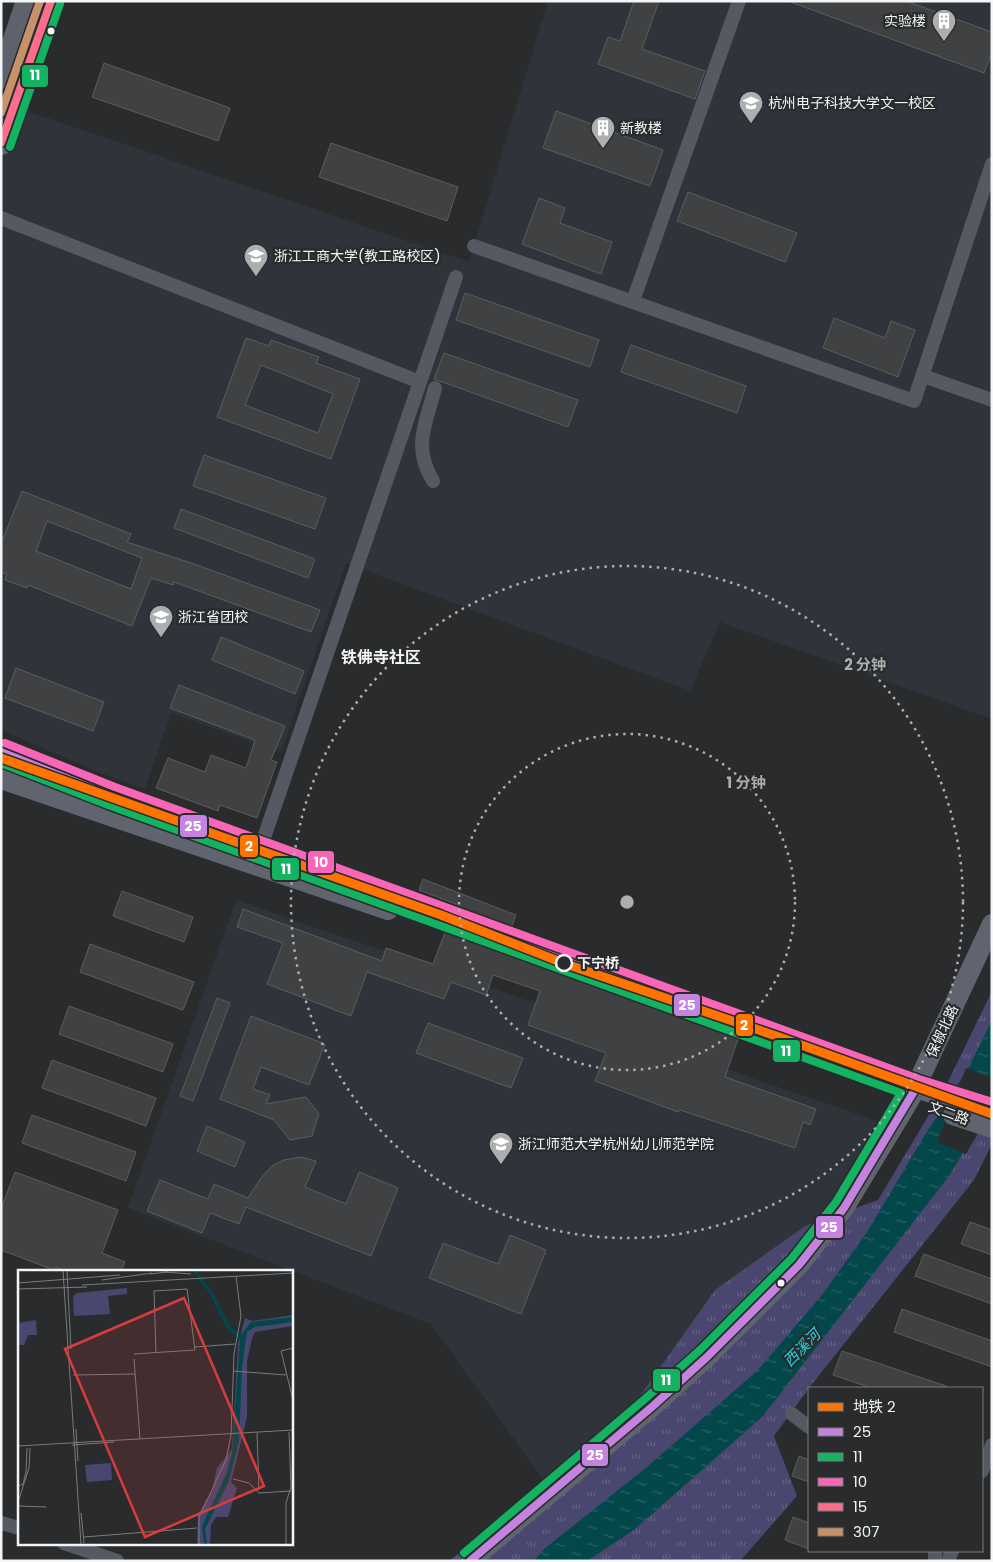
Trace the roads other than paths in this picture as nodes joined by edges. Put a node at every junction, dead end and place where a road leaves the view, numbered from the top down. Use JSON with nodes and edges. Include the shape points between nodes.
{"nodes":[{"id":1,"x":27,"y":1,"type":"edge"},
{"id":2,"x":51,"y":1,"type":"edge"},
{"id":3,"x":739,"y":1,"type":"edge"},
{"id":4,"x":1,"y":78,"type":"edge"},
{"id":5,"x":1,"y":144,"type":"edge"},
{"id":6,"x":992,"y":164,"type":"edge"},
{"id":7,"x":1,"y":218,"type":"edge"},
{"id":8,"x":474,"y":246,"type":"dead end"},
{"id":9,"x":456,"y":277,"type":"dead end"},
{"id":10,"x":633,"y":301,"type":"junction"},
{"id":11,"x":923,"y":376,"type":"junction"},
{"id":12,"x":420,"y":382,"type":"junction"},
{"id":13,"x":435,"y":388,"type":"dead end"},
{"id":14,"x":992,"y":400,"type":"edge"},
{"id":15,"x":433,"y":481,"type":"dead end"},
{"id":16,"x":1,"y":752,"type":"edge"},
{"id":17,"x":1,"y":778,"type":"edge"},
{"id":18,"x":258,"y":856,"type":"junction"},
{"id":19,"x":992,"y":924,"type":"edge"},
{"id":20,"x":922,"y":1097,"type":"junction"},
{"id":21,"x":991,"y":1123,"type":"edge"},
{"id":22,"x":792,"y":1414,"type":"dead end"},
{"id":23,"x":808,"y":1426,"type":"edge"},
{"id":24,"x":992,"y":1445,"type":"edge"},
{"id":25,"x":983,"y":1469,"type":"edge"},
{"id":26,"x":1,"y":1523,"type":"edge"},
{"id":27,"x":18,"y":1528,"type":"edge"},
{"id":28,"x":67,"y":1544,"type":"edge"},
{"id":29,"x":117,"y":1561,"type":"edge"},
{"id":30,"x":470,"y":1561,"type":"edge"}],
"edges":[{"from":1,"to":4,"type":"main road"},
{"from":2,"to":5,"type":"main road"},
{"from":3,"to":10,"type":"street"},
{"from":6,"to":11,"type":"street"},
{"from":7,"to":12,"type":"street"},
{"from":8,"to":10,"type":"street"},
{"from":9,"to":12,"type":"street"},
{"from":10,"to":11,"type":"street","via":[[914,401]]},
{"from":11,"to":14,"type":"street"},
{"from":12,"to":18,"type":"street"},
{"from":13,"to":15,"type":"street","via":[[420,443],[422,459]]},
{"from":16,"to":18,"type":"main road","name":"文二路"},
{"from":17,"to":18,"type":"main road","name":"文二路"},
{"from":18,"to":20,"type":"main road","name":"文二路"},
{"from":19,"to":20,"type":"main road","name":"保俶北路"},
{"from":20,"to":21,"type":"main road","name":"文二路"},
{"from":20,"to":30,"type":"main road","name":"保俶北路","via":[[844,1208],[799,1265],[653,1406]]},
{"from":22,"to":23,"type":"street"},
{"from":24,"to":25,"type":"street"},
{"from":26,"to":27,"type":"street"},
{"from":28,"to":29,"type":"street"}]}
